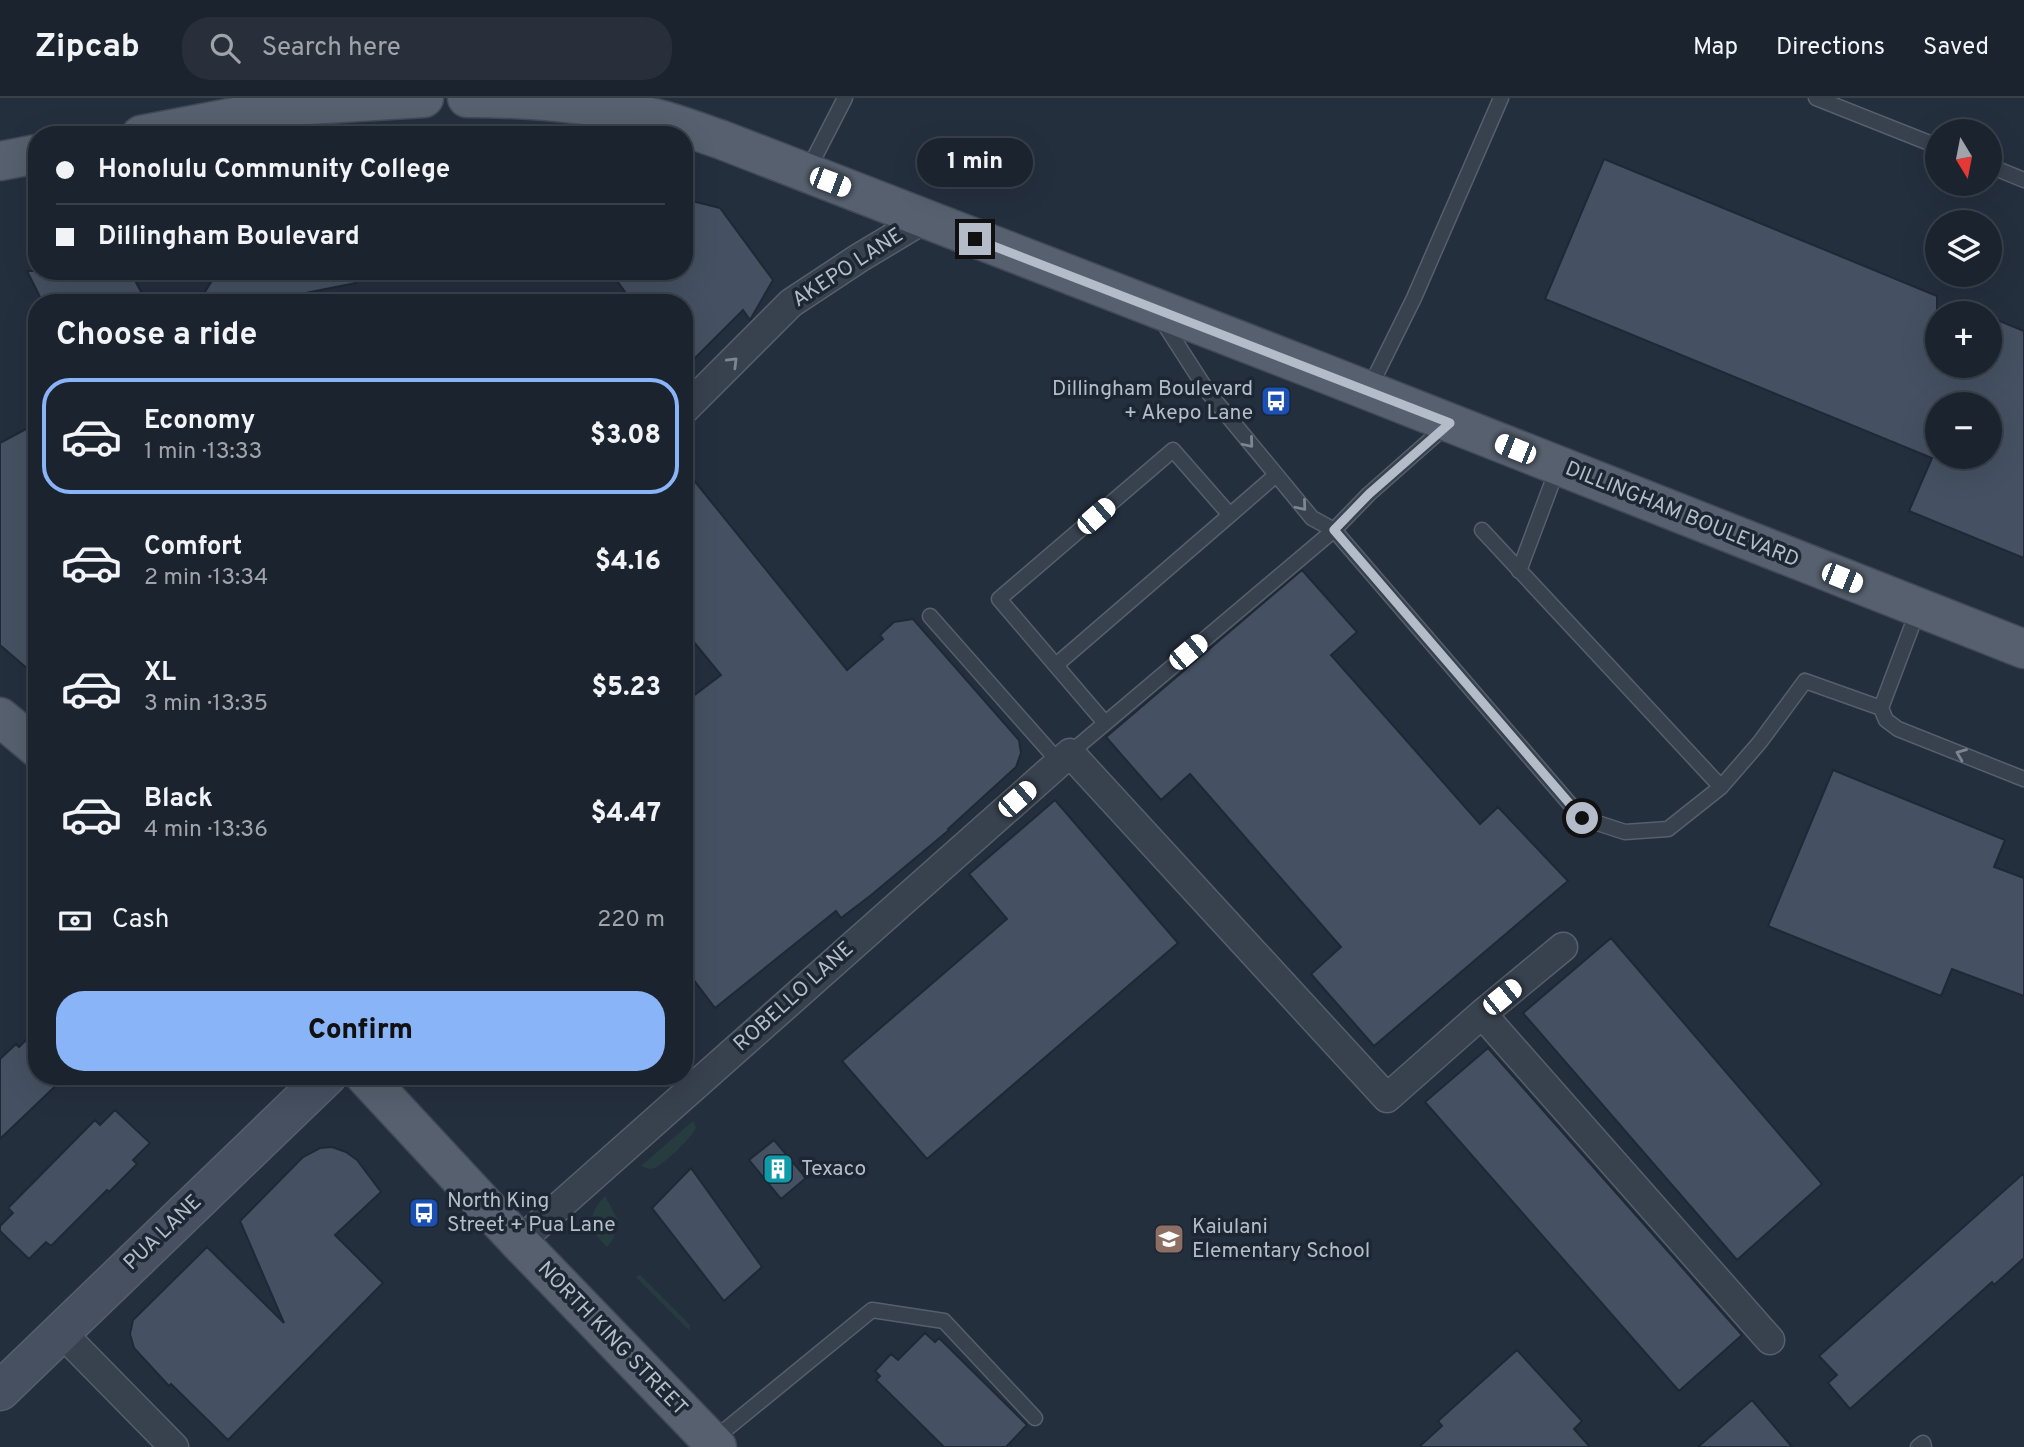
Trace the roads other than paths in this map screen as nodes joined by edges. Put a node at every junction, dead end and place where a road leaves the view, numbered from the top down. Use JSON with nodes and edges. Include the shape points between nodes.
{"nodes":[{"id":1,"x":424,"y":98,"type":"edge"},
{"id":2,"x":467,"y":98,"type":"edge"},
{"id":3,"x":845,"y":98,"type":"edge"},
{"id":4,"x":1501,"y":98,"type":"edge"},
{"id":5,"x":1816,"y":98,"type":"edge"},
{"id":6,"x":291,"y":102,"type":"edge"},
{"id":7,"x":182,"y":126,"type":"edge"},
{"id":8,"x":679,"y":126,"type":"edge"},
{"id":9,"x":693,"y":130,"type":"edge"},
{"id":10,"x":1925,"y":141,"type":"edge"},
{"id":11,"x":28,"y":156,"type":"edge"},
{"id":12,"x":0,"y":161,"type":"edge"},
{"id":13,"x":2002,"y":171,"type":"edge"},
{"id":14,"x":806,"y":173,"type":"junction"},
{"id":15,"x":2024,"y":180,"type":"edge"},
{"id":16,"x":924,"y":219,"type":"junction"},
{"id":17,"x":1153,"y":307,"type":"junction"},
{"id":18,"x":1368,"y":390,"type":"junction"},
{"id":19,"x":693,"y":401,"type":"edge"},
{"id":20,"x":1450,"y":423,"type":"junction"},
{"id":21,"x":1559,"y":466,"type":"junction"},
{"id":22,"x":1276,"y":475,"type":"junction"},
{"id":23,"x":1230,"y":516,"type":"junction"},
{"id":24,"x":1334,"y":530,"type":"junction"},
{"id":25,"x":1482,"y":530,"type":"dead end"},
{"id":26,"x":1519,"y":571,"type":"junction"},
{"id":27,"x":1919,"y":608,"type":"junction"},
{"id":28,"x":930,"y":616,"type":"dead end"},
{"id":29,"x":2024,"y":649,"type":"edge"},
{"id":30,"x":1056,"y":665,"type":"junction"},
{"id":31,"x":1881,"y":708,"type":"junction"},
{"id":32,"x":0,"y":717,"type":"edge"},
{"id":33,"x":1105,"y":723,"type":"junction"},
{"id":34,"x":28,"y":740,"type":"edge"},
{"id":35,"x":1064,"y":757,"type":"junction"},
{"id":36,"x":2024,"y":779,"type":"edge"},
{"id":37,"x":1721,"y":787,"type":"junction"},
{"id":38,"x":1563,"y":947,"type":"dead end"},
{"id":39,"x":1482,"y":1014,"type":"junction"},
{"id":40,"x":318,"y":1085,"type":"edge"},
{"id":41,"x":373,"y":1085,"type":"edge"},
{"id":42,"x":519,"y":1242,"type":"junction"},
{"id":43,"x":61,"y":1332,"type":"junction"},
{"id":44,"x":1770,"y":1340,"type":"dead end"},
{"id":45,"x":0,"y":1391,"type":"edge"},
{"id":46,"x":1035,"y":1418,"type":"dead end"},
{"id":47,"x":714,"y":1444,"type":"edge"},
{"id":48,"x":174,"y":1447,"type":"edge"},
{"id":49,"x":1918,"y":1447,"type":"edge"},
{"id":50,"x":1924,"y":1447,"type":"edge"}],
"edges":[{"from":1,"to":6,"type":"main road"},
{"from":2,"to":8,"type":"main road","name":"DILLINGHAM BOULEVARD","via":[[580,105]]},
{"from":3,"to":14,"type":"lane"},
{"from":4,"to":18,"type":"lane","via":[[1414,298]]},
{"from":5,"to":10,"type":"lane"},
{"from":6,"to":7,"type":"main road"},
{"from":9,"to":14,"type":"main road","name":"DILLINGHAM BOULEVARD"},
{"from":11,"to":12,"type":"main road"},
{"from":13,"to":15,"type":"lane"},
{"from":14,"to":16,"type":"main road","name":"DILLINGHAM BOULEVARD"},
{"from":16,"to":17,"type":"main road","name":"DILLINGHAM BOULEVARD"},
{"from":19,"to":16,"type":"street","name":"AKEPO LANE","one_way":true,"via":[[791,303]]},
{"from":17,"to":18,"type":"main road","name":"DILLINGHAM BOULEVARD"},
{"from":17,"to":22,"type":"lane","one_way":true,"via":[[1208,392]]},
{"from":18,"to":20,"type":"main road","name":"DILLINGHAM BOULEVARD"},
{"from":20,"to":21,"type":"main road","name":"DILLINGHAM BOULEVARD"},
{"from":20,"to":24,"type":"lane"},
{"from":21,"to":26,"type":"lane"},
{"from":21,"to":27,"type":"main road","name":"DILLINGHAM BOULEVARD"},
{"from":22,"to":23,"type":"lane"},
{"from":22,"to":24,"type":"lane","one_way":true,"via":[[1312,517]]},
{"from":23,"to":30,"type":"lane"},
{"from":23,"to":30,"type":"lane","via":[[1173,450],[999,599]]},
{"from":24,"to":33,"type":"lane"},
{"from":24,"to":37,"type":"lane","via":[[1582,818],[1625,831],[1668,829]]},
{"from":25,"to":26,"type":"lane"},
{"from":26,"to":37,"type":"lane"},
{"from":27,"to":29,"type":"main road","name":"DILLINGHAM BOULEVARD"},
{"from":27,"to":31,"type":"lane"},
{"from":28,"to":35,"type":"lane"},
{"from":30,"to":33,"type":"lane"},
{"from":36,"to":31,"type":"lane","one_way":true,"via":[[1898,729],[1886,720]]},
{"from":31,"to":37,"type":"lane","via":[[1805,681]]},
{"from":32,"to":34,"type":"main road"},
{"from":33,"to":35,"type":"lane"},
{"from":35,"to":39,"type":"street","via":[[1387,1098]]},
{"from":35,"to":42,"type":"street","name":"ROBELLO LANE"},
{"from":38,"to":39,"type":"street"},
{"from":39,"to":44,"type":"street"},
{"from":40,"to":43,"type":"street","name":"PUA LANE"},
{"from":41,"to":42,"type":"main road","name":"NORTH KING STREET"},
{"from":42,"to":47,"type":"main road","name":"NORTH KING STREET"},
{"from":43,"to":45,"type":"street","name":"PUA LANE"},
{"from":43,"to":48,"type":"street"},
{"from":46,"to":47,"type":"lane","via":[[944,1321],[872,1310]]},
{"from":49,"to":50,"type":"lane","via":[[1923,1443]]}]}
